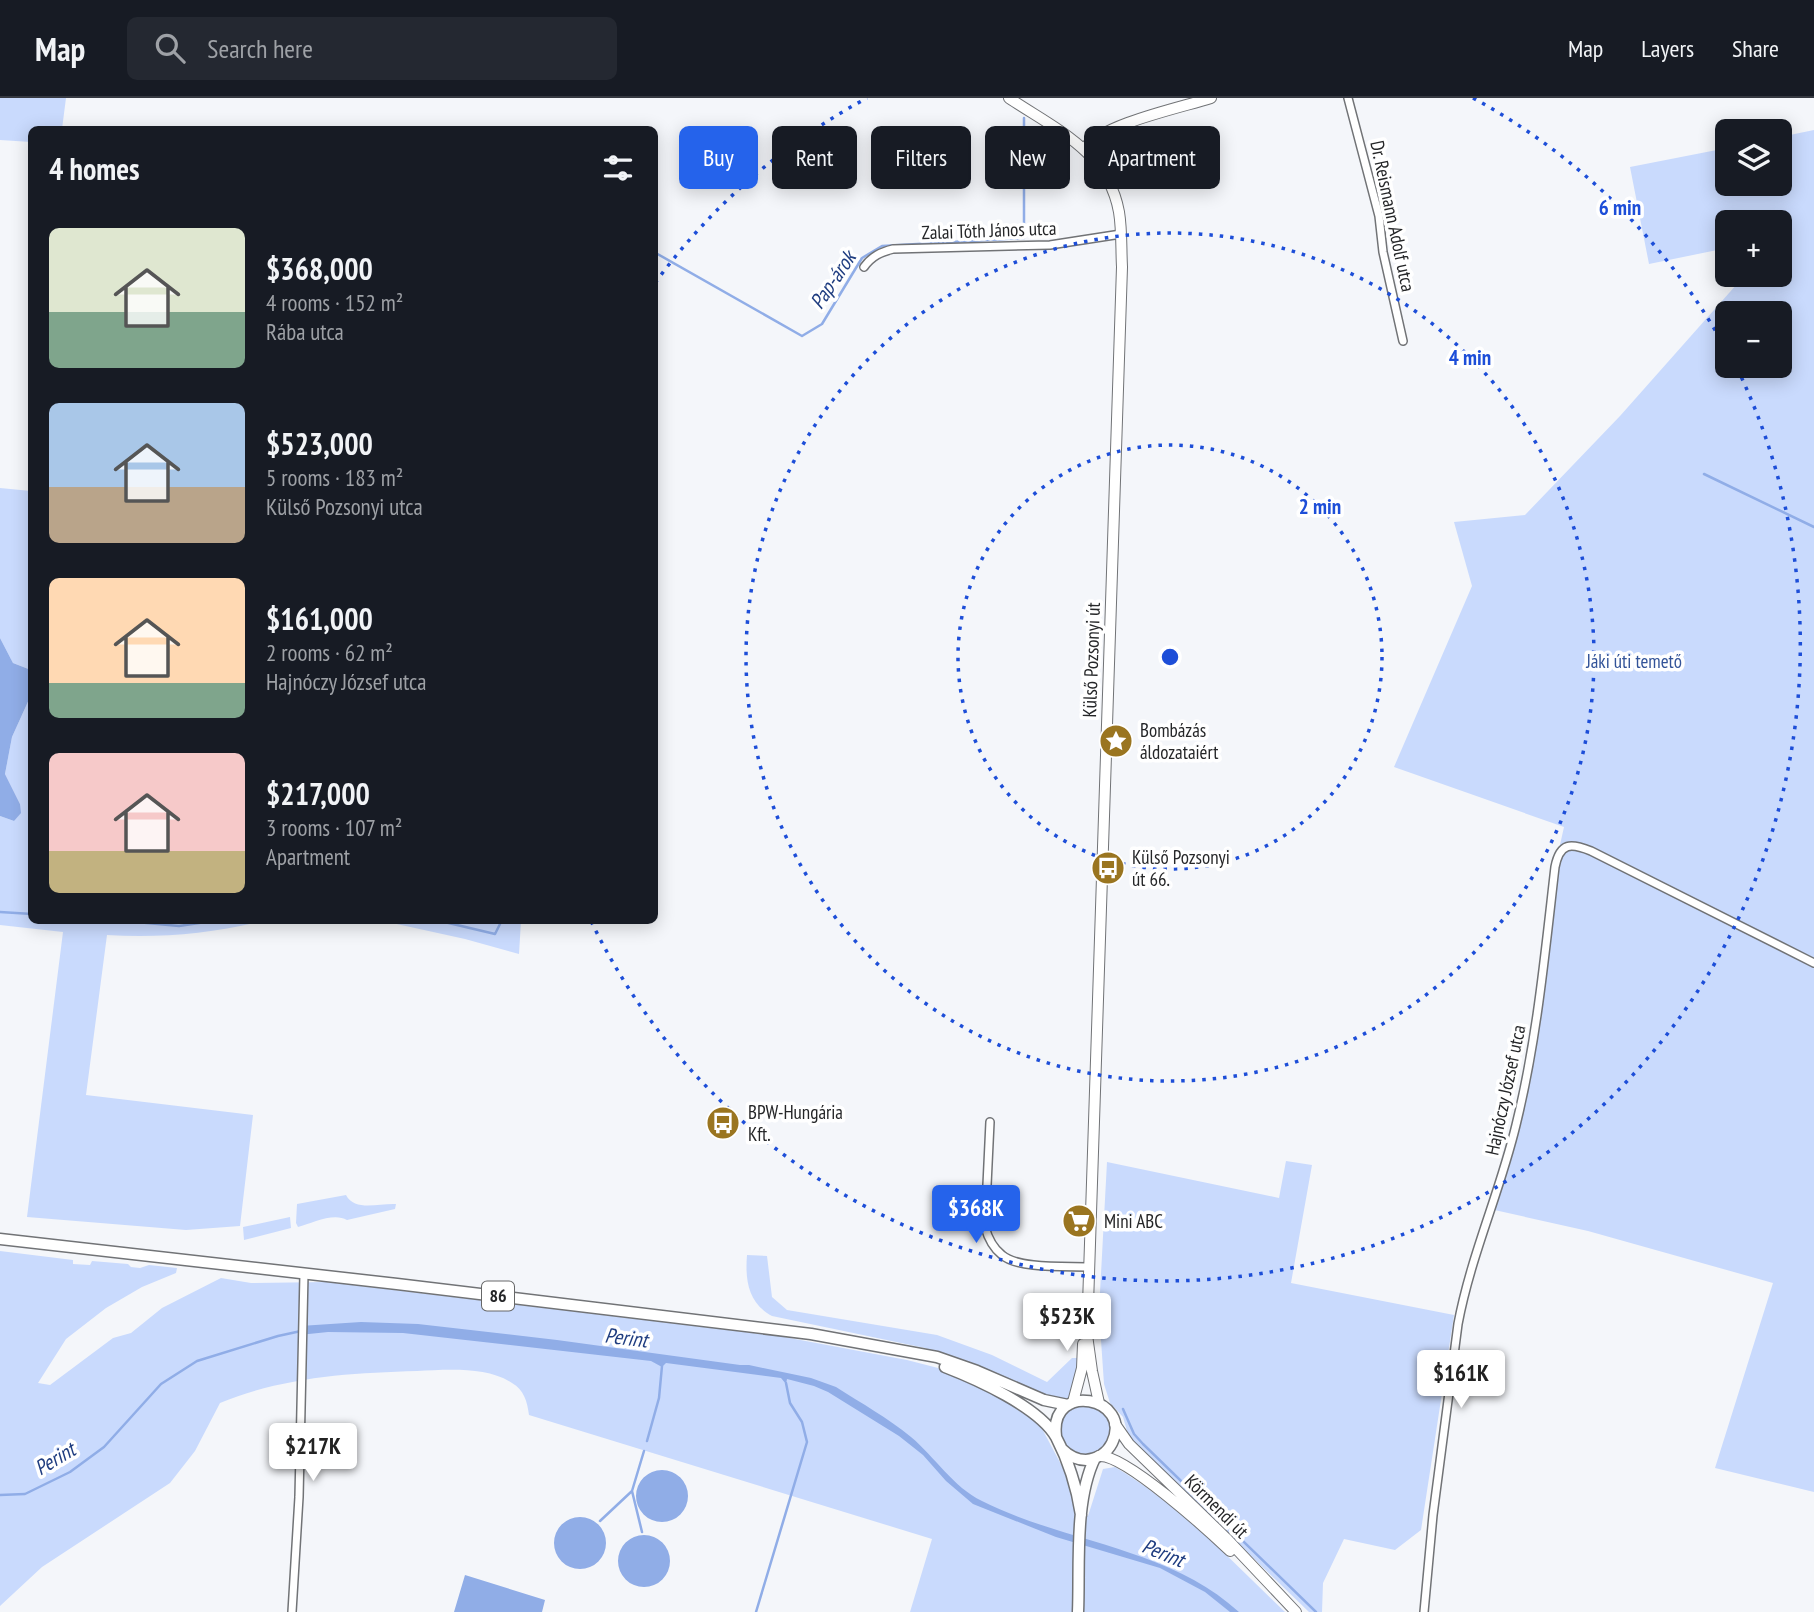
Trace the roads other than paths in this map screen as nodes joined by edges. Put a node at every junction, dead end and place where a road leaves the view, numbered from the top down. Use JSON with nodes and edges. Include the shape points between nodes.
{"nodes":[{"id":1,"x":1009,"y":98,"type":"edge"},
{"id":2,"x":1211,"y":98,"type":"edge"},
{"id":3,"x":1348,"y":98,"type":"edge"},
{"id":4,"x":1123,"y":126,"type":"edge"},
{"id":5,"x":1084,"y":147,"type":"edge"},
{"id":6,"x":1111,"y":189,"type":"edge"},
{"id":7,"x":1121,"y":234,"type":"junction"},
{"id":8,"x":864,"y":267,"type":"dead end"},
{"id":9,"x":1403,"y":341,"type":"dead end"},
{"id":10,"x":1814,"y":963,"type":"edge"},
{"id":11,"x":990,"y":1122,"type":"dead end"},
{"id":12,"x":0,"y":1239,"type":"edge"},
{"id":13,"x":1089,"y":1267,"type":"junction"},
{"id":14,"x":304,"y":1274,"type":"junction"},
{"id":15,"x":1088,"y":1309,"type":"junction"},
{"id":16,"x":890,"y":1348,"type":"junction"},
{"id":17,"x":1099,"y":1403,"type":"junction"},
{"id":18,"x":1071,"y":1404,"type":"junction"},
{"id":19,"x":1115,"y":1424,"type":"junction"},
{"id":20,"x":1058,"y":1442,"type":"junction"},
{"id":21,"x":1097,"y":1457,"type":"junction"},
{"id":22,"x":1081,"y":1515,"type":"junction"},
{"id":23,"x":292,"y":1612,"type":"edge"},
{"id":24,"x":1078,"y":1612,"type":"edge"},
{"id":25,"x":1296,"y":1612,"type":"edge"},
{"id":26,"x":1424,"y":1612,"type":"edge"}],
"edges":[{"from":1,"to":5,"type":"main road"},
{"from":2,"to":4,"type":"main road"},
{"from":3,"to":9,"type":"street","name":"Dr. Reismann Adolf utca","via":[[1379,216]]},
{"from":6,"to":7,"type":"main road","name":"Külső Pozsonyi út"},
{"from":7,"to":8,"type":"street","name":"Zalai Tóth János utca","via":[[1050,245],[893,249],[881,252]]},
{"from":7,"to":13,"type":"main road","name":"Külső Pozsonyi út"},
{"from":10,"to":26,"type":"street","name":"Hajnóczy József utca","via":[[1591,851],[1579,846],[1561,850],[1524,1093],[1458,1324]]},
{"from":11,"to":13,"type":"street","via":[[985,1227],[989,1240],[1009,1260]]},
{"from":12,"to":14,"type":"main road","number":"86"},
{"from":13,"to":15,"type":"main road","name":"Külső Pozsonyi út"},
{"from":14,"to":16,"type":"main road","number":"86","via":[[784,1330]]},
{"from":14,"to":23,"type":"street"},
{"from":15,"to":17,"type":"main road","via":[[1088,1347]]},
{"from":15,"to":18,"type":"main road","via":[[1082,1368]]},
{"from":16,"to":18,"type":"main road","number":"86","via":[[945,1360],[1038,1398]]},
{"from":16,"to":20,"type":"main road","number":"86","via":[[952,1369],[1026,1408]]},
{"from":17,"to":18,"type":"main road","number":"86"},
{"from":17,"to":19,"type":"main road"},
{"from":18,"to":20,"type":"main road","via":[[1057,1419]]},
{"from":19,"to":21,"type":"main road","number":"86","via":[[1111,1445]]},
{"from":19,"to":25,"type":"main road","name":"Körmendi út","via":[[1129,1444]]},
{"from":20,"to":21,"type":"main road","number":"86","via":[[1078,1459]]},
{"from":20,"to":22,"type":"main road","number":"86"},
{"from":21,"to":22,"type":"main road","number":"86","via":[[1087,1476]]},
{"from":21,"to":25,"type":"main road","name":"Körmendi út","via":[[1111,1458],[1138,1474],[1219,1540]]},
{"from":22,"to":24,"type":"main road","number":"86"}]}
